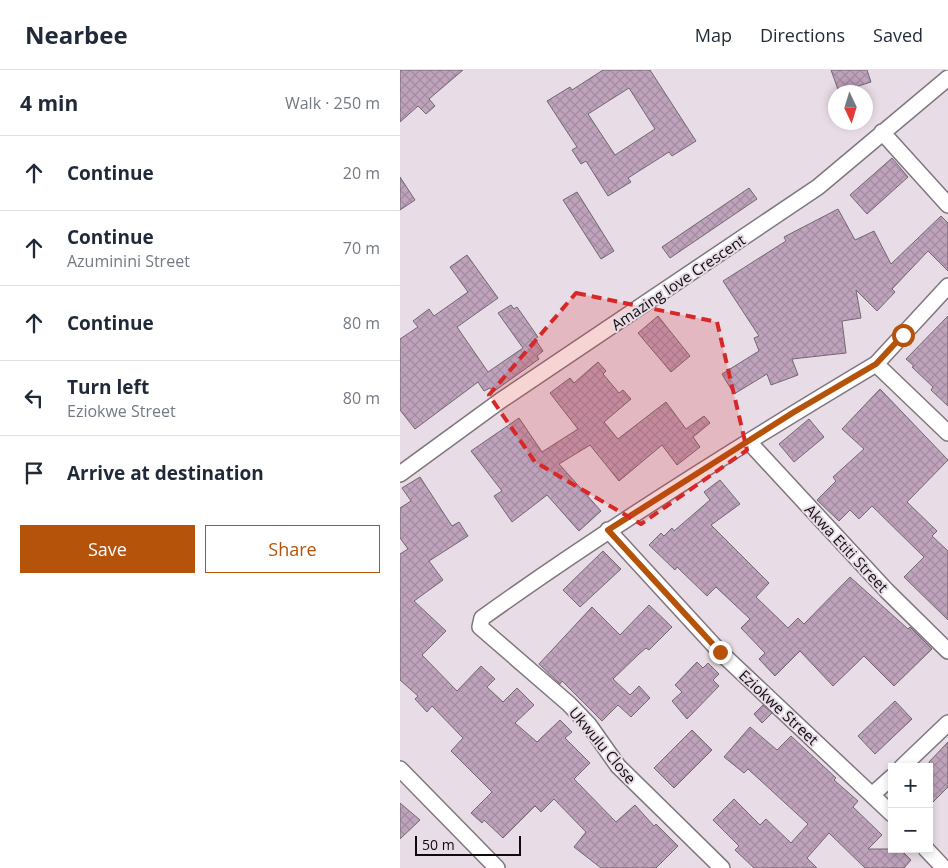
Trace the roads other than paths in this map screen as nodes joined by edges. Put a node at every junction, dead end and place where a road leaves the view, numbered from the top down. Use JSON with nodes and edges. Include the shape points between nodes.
{"nodes":[{"id":1,"x":948,"y":78,"type":"edge"},
{"id":2,"x":882,"y":132,"type":"junction"},
{"id":3,"x":948,"y":205,"type":"edge"},
{"id":4,"x":948,"y":286,"type":"edge"},
{"id":5,"x":876,"y":364,"type":"junction"},
{"id":6,"x":948,"y":433,"type":"edge"},
{"id":7,"x":749,"y":442,"type":"junction"},
{"id":8,"x":400,"y":474,"type":"edge"},
{"id":9,"x":608,"y":530,"type":"junction"},
{"id":10,"x":948,"y":651,"type":"edge"},
{"id":11,"x":948,"y":724,"type":"edge"},
{"id":12,"x":906,"y":763,"type":"edge"},
{"id":13,"x":402,"y":775,"type":"edge"},
{"id":14,"x":888,"y":781,"type":"edge"},
{"id":15,"x":873,"y":794,"type":"junction"},
{"id":16,"x":888,"y":810,"type":"edge"},
{"id":17,"x":929,"y":853,"type":"edge"},
{"id":18,"x":941,"y":867,"type":"edge"},
{"id":19,"x":497,"y":868,"type":"edge"},
{"id":20,"x":722,"y":868,"type":"edge"}],
"edges":[{"from":1,"to":2,"type":"street","name":"Amazing love Crescent"},
{"from":2,"to":3,"type":"street"},
{"from":2,"to":8,"type":"street","name":"Amazing love Crescent","via":[[792,206],[500,401]]},
{"from":4,"to":5,"type":"street"},
{"from":5,"to":6,"type":"street"},
{"from":5,"to":7,"type":"street"},
{"from":7,"to":9,"type":"street"},
{"from":7,"to":10,"type":"street","name":"Akwa Etiti Street","via":[[887,591]]},
{"from":9,"to":15,"type":"street","name":"Eziokwe Street","via":[[720,652]]},
{"from":9,"to":20,"type":"street","name":"Ukwulu Close","via":[[482,618],[480,627],[569,704],[589,725],[618,766]]},
{"from":11,"to":12,"type":"street"},
{"from":13,"to":19,"type":"street"},
{"from":14,"to":15,"type":"street"},
{"from":15,"to":16,"type":"street","name":"Eziokwe Street"},
{"from":17,"to":18,"type":"street"}]}
